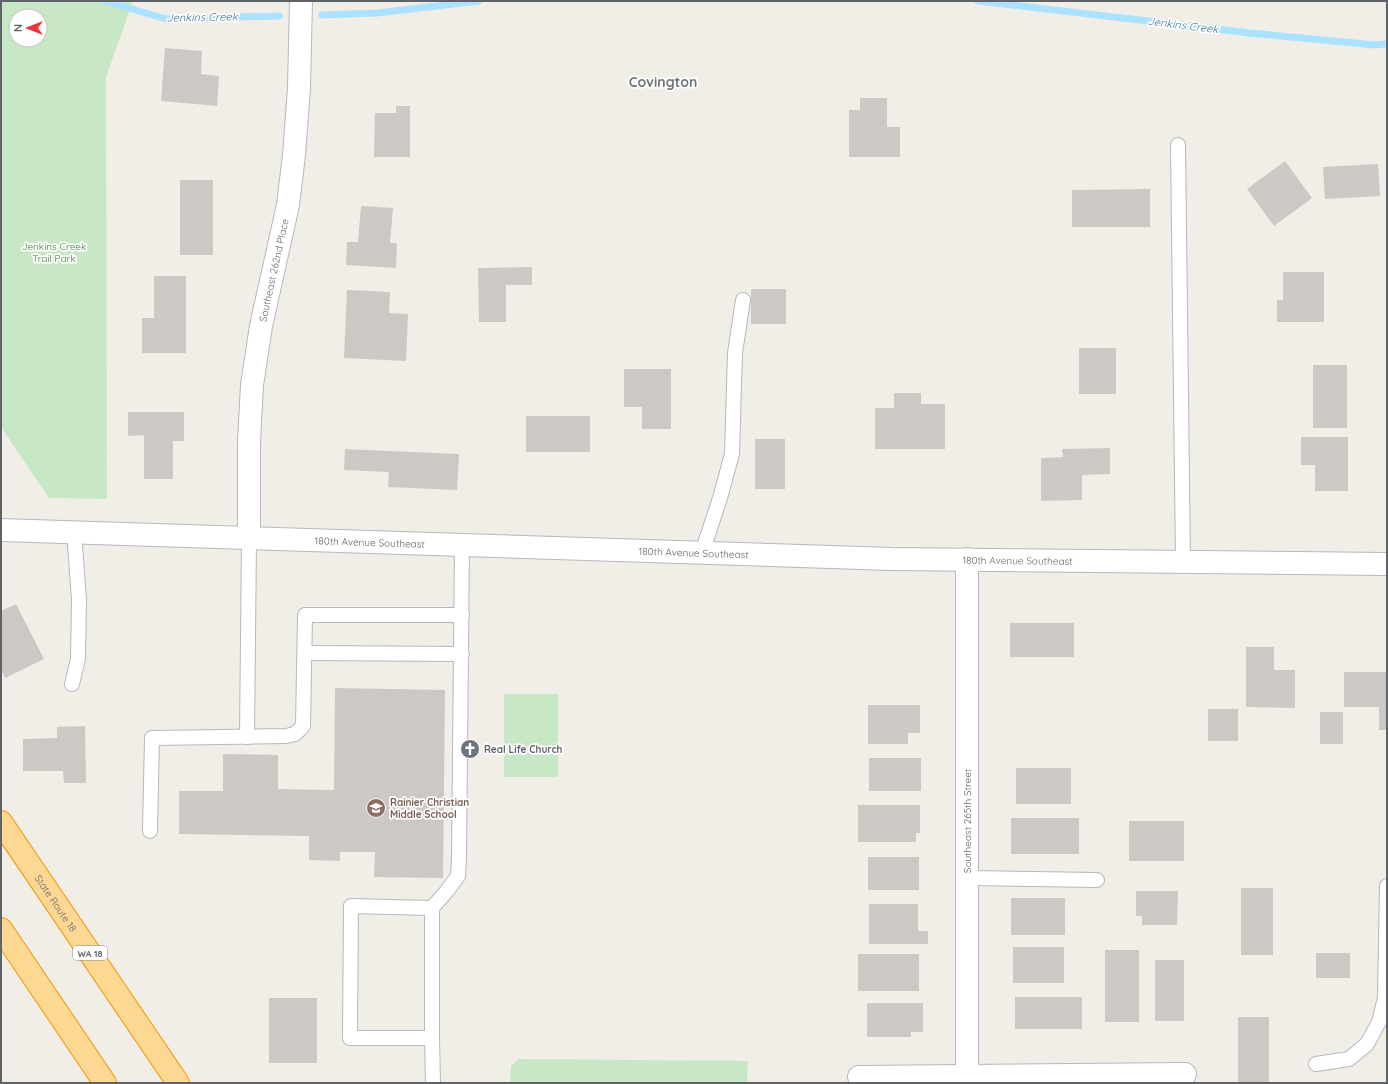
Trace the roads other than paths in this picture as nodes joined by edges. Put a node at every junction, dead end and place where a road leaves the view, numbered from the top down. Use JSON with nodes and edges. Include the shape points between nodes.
{"nodes":[{"id":1,"x":300,"y":1,"type":"edge"},
{"id":2,"x":1178,"y":145,"type":"dead end"},
{"id":3,"x":743,"y":300,"type":"dead end"},
{"id":4,"x":1,"y":530,"type":"edge"},
{"id":5,"x":74,"y":532,"type":"junction"},
{"id":6,"x":249,"y":538,"type":"junction"},
{"id":7,"x":462,"y":545,"type":"junction"},
{"id":8,"x":702,"y":553,"type":"junction"},
{"id":9,"x":967,"y":560,"type":"junction"},
{"id":10,"x":1183,"y":562,"type":"junction"},
{"id":11,"x":1387,"y":564,"type":"edge"},
{"id":12,"x":462,"y":615,"type":"junction"},
{"id":13,"x":305,"y":653,"type":"junction"},
{"id":14,"x":462,"y":654,"type":"junction"},
{"id":15,"x":72,"y":684,"type":"dead end"},
{"id":16,"x":247,"y":737,"type":"junction"},
{"id":17,"x":1,"y":822,"type":"edge"},
{"id":18,"x":150,"y":832,"type":"dead end"},
{"id":19,"x":967,"y":878,"type":"junction"},
{"id":20,"x":1097,"y":880,"type":"dead end"},
{"id":21,"x":1387,"y":886,"type":"edge"},
{"id":22,"x":432,"y":908,"type":"junction"},
{"id":23,"x":1,"y":929,"type":"edge"},
{"id":24,"x":432,"y":1038,"type":"junction"},
{"id":25,"x":1316,"y":1064,"type":"dead end"},
{"id":26,"x":1185,"y":1074,"type":"dead end"},
{"id":27,"x":859,"y":1077,"type":"dead end"},
{"id":28,"x":967,"y":1079,"type":"edge"},
{"id":29,"x":105,"y":1083,"type":"edge"},
{"id":30,"x":178,"y":1083,"type":"edge"},
{"id":31,"x":433,"y":1083,"type":"edge"}],
"edges":[{"from":1,"to":6,"type":"street","name":"Southeast 262nd Place","via":[[299,88],[288,205],[261,326],[252,385]]},
{"from":2,"to":10,"type":"lane"},
{"from":3,"to":8,"type":"lane","via":[[735,353],[732,454]]},
{"from":4,"to":5,"type":"street","name":"180th Avenue Southeast"},
{"from":5,"to":6,"type":"street","name":"180th Avenue Southeast"},
{"from":5,"to":15,"type":"lane","via":[[79,600],[78,659]]},
{"from":6,"to":7,"type":"street","name":"180th Avenue Southeast"},
{"from":6,"to":16,"type":"lane"},
{"from":7,"to":8,"type":"street","name":"180th Avenue Southeast"},
{"from":7,"to":12,"type":"lane"},
{"from":8,"to":9,"type":"street","name":"180th Avenue Southeast"},
{"from":9,"to":10,"type":"street","name":"180th Avenue Southeast"},
{"from":9,"to":19,"type":"street","name":"Southeast 265th Street"},
{"from":10,"to":11,"type":"street","name":"180th Avenue Southeast"},
{"from":12,"to":13,"type":"lane","via":[[305,615]]},
{"from":12,"to":14,"type":"lane"},
{"from":13,"to":14,"type":"lane"},
{"from":13,"to":16,"type":"lane","via":[[303,726],[295,734],[286,736]]},
{"from":14,"to":22,"type":"lane","via":[[458,876]]},
{"from":16,"to":18,"type":"lane","via":[[152,738]]},
{"from":17,"to":30,"type":"highway","name":"State Route 18","number":"WA 18"},
{"from":19,"to":20,"type":"lane"},
{"from":19,"to":28,"type":"street","name":"Southeast 265th Street"},
{"from":21,"to":25,"type":"lane","via":[[1385,998],[1380,1022],[1367,1044],[1349,1059]]},
{"from":22,"to":24,"type":"lane"},
{"from":22,"to":24,"type":"lane","via":[[350,906],[350,1038]]},
{"from":23,"to":29,"type":"highway"},
{"from":24,"to":31,"type":"lane"},
{"from":26,"to":28,"type":"street"},
{"from":27,"to":28,"type":"street"}]}
